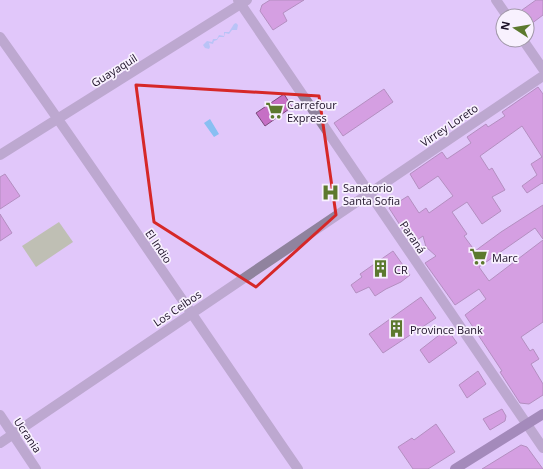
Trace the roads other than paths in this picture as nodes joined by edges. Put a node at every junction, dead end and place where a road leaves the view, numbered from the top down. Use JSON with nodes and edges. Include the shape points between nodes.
{"nodes":[{"id":1,"x":242,"y":1,"type":"edge"},
{"id":2,"x":0,"y":37,"type":"edge"},
{"id":3,"x":529,"y":48,"type":"edge"},
{"id":4,"x":543,"y":69,"type":"edge"},
{"id":5,"x":543,"y":76,"type":"edge"},
{"id":6,"x":58,"y":119,"type":"junction"},
{"id":7,"x":0,"y":155,"type":"edge"},
{"id":8,"x":369,"y":193,"type":"junction"},
{"id":9,"x":190,"y":314,"type":"junction"},
{"id":10,"x":543,"y":414,"type":"edge"},
{"id":11,"x":0,"y":416,"type":"edge"},
{"id":12,"x":527,"y":424,"type":"junction"},
{"id":13,"x":13,"y":434,"type":"junction"},
{"id":14,"x":0,"y":442,"type":"edge"},
{"id":15,"x":543,"y":448,"type":"edge"},
{"id":16,"x":36,"y":469,"type":"edge"},
{"id":17,"x":298,"y":469,"type":"edge"},
{"id":18,"x":455,"y":469,"type":"edge"}],
"edges":[{"from":1,"to":6,"type":"street","name":"Guayaquil"},
{"from":1,"to":8,"type":"street","name":"Paraná"},
{"from":2,"to":6,"type":"street","name":"El Indio"},
{"from":3,"to":4,"type":"street"},
{"from":5,"to":8,"type":"street","name":"Virrey Loreto"},
{"from":6,"to":7,"type":"street","name":"Guayaquil"},
{"from":6,"to":9,"type":"street","name":"El Indio"},
{"from":8,"to":9,"type":"street","name":"Los Ceibos"},
{"from":8,"to":12,"type":"street","name":"Paraná"},
{"from":9,"to":13,"type":"street","name":"Los Ceibos"},
{"from":9,"to":17,"type":"street","name":"El Indio"},
{"from":10,"to":12,"type":"main road"},
{"from":11,"to":13,"type":"street","name":"Ucrania"},
{"from":12,"to":15,"type":"street","name":"Paraná"},
{"from":12,"to":18,"type":"main road"},
{"from":13,"to":14,"type":"street","name":"Los Ceibos"},
{"from":13,"to":16,"type":"street","name":"Ucrania"}]}
